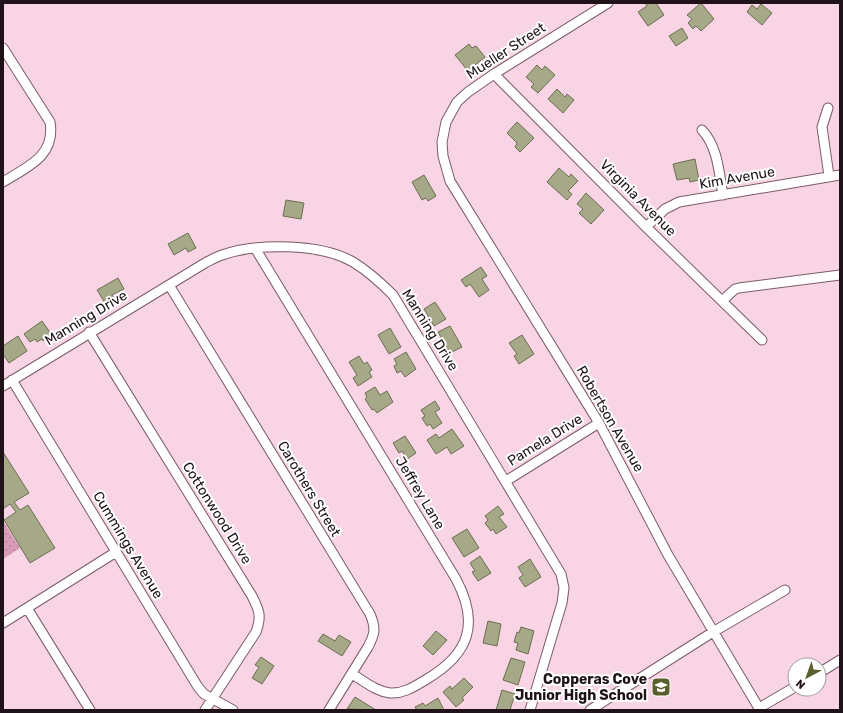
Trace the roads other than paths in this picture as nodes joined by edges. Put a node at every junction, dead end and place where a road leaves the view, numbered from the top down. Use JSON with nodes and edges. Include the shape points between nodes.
{"nodes":[{"id":1,"x":608,"y":3,"type":"edge"},
{"id":2,"x":3,"y":48,"type":"edge"},
{"id":3,"x":494,"y":74,"type":"junction"},
{"id":4,"x":828,"y":108,"type":"dead end"},
{"id":5,"x":702,"y":130,"type":"dead end"},
{"id":6,"x":442,"y":142,"type":"joint"},
{"id":7,"x":840,"y":175,"type":"edge"},
{"id":8,"x":829,"y":176,"type":"junction"},
{"id":9,"x":3,"y":182,"type":"edge"},
{"id":10,"x":723,"y":195,"type":"junction"},
{"id":11,"x":646,"y":227,"type":"junction"},
{"id":12,"x":254,"y":248,"type":"junction"},
{"id":13,"x":840,"y":275,"type":"edge"},
{"id":14,"x":169,"y":285,"type":"junction"},
{"id":15,"x":722,"y":301,"type":"junction"},
{"id":16,"x":89,"y":332,"type":"junction"},
{"id":17,"x":762,"y":340,"type":"dead end"},
{"id":18,"x":12,"y":380,"type":"junction"},
{"id":19,"x":3,"y":386,"type":"edge"},
{"id":20,"x":599,"y":423,"type":"junction"},
{"id":21,"x":506,"y":481,"type":"junction"},
{"id":22,"x":116,"y":552,"type":"junction"},
{"id":23,"x":785,"y":590,"type":"dead end"},
{"id":24,"x":27,"y":608,"type":"junction"},
{"id":25,"x":3,"y":623,"type":"edge"},
{"id":26,"x":713,"y":632,"type":"junction"},
{"id":27,"x":840,"y":660,"type":"edge"},
{"id":28,"x":827,"y":668,"type":"edge"},
{"id":29,"x":352,"y":674,"type":"junction"},
{"id":30,"x":787,"y":692,"type":"edge"},
{"id":31,"x":212,"y":699,"type":"junction"},
{"id":32,"x":759,"y":709,"type":"edge"},
{"id":33,"x":90,"y":710,"type":"edge"},
{"id":34,"x":205,"y":710,"type":"edge"},
{"id":35,"x":233,"y":710,"type":"edge"},
{"id":36,"x":329,"y":710,"type":"edge"},
{"id":37,"x":530,"y":710,"type":"edge"},
{"id":38,"x":590,"y":710,"type":"edge"}],
"edges":[{"from":1,"to":3,"type":"street","name":"Mueller Street"},
{"from":2,"to":9,"type":"street","via":[[50,122],[52,131],[46,151],[38,160]]},
{"from":3,"to":6,"type":"street","name":"Mueller Street","via":[[458,102],[446,122]]},
{"from":3,"to":11,"type":"street","name":"Virginia Avenue"},
{"from":4,"to":8,"type":"street","via":[[822,127]]},
{"from":5,"to":10,"type":"street","via":[[713,145]]},
{"from":6,"to":20,"type":"street","name":"Robertson Avenue","via":[[442,156],[450,181]]},
{"from":7,"to":8,"type":"street","name":"Kim Avenue"},
{"from":8,"to":10,"type":"street","name":"Kim Avenue"},
{"from":10,"to":11,"type":"street","name":"Kim Avenue","via":[[672,205],[664,209]]},
{"from":11,"to":15,"type":"street","name":"Virginia Avenue"},
{"from":12,"to":14,"type":"street","name":"Manning Drive","via":[[223,255]]},
{"from":12,"to":21,"type":"street","name":"Manning Drive","via":[[301,247],[328,252],[352,262],[393,295]]},
{"from":12,"to":29,"type":"street","name":"Jeffrey Lane","via":[[456,580],[468,606],[467,635],[456,657],[436,674],[413,688],[403,692],[383,692]]},
{"from":13,"to":15,"type":"street","via":[[739,288]]},
{"from":14,"to":16,"type":"street","name":"Manning Drive"},
{"from":14,"to":29,"type":"street","name":"Carothers Street","via":[[370,614],[374,623],[373,637]]},
{"from":15,"to":17,"type":"street","name":"Virginia Avenue"},
{"from":16,"to":18,"type":"street","name":"Manning Drive"},
{"from":16,"to":31,"type":"street","name":"Cottonwood Drive","via":[[248,590],[259,612],[256,632]]},
{"from":18,"to":19,"type":"street","name":"Manning Drive"},
{"from":18,"to":22,"type":"street","name":"Cummings Avenue"},
{"from":20,"to":21,"type":"street","name":"Pamela Drive"},
{"from":20,"to":26,"type":"street","name":"Robertson Avenue","via":[[668,555]]},
{"from":21,"to":37,"type":"street","name":"Manning Drive","via":[[556,563],[564,588],[562,603]]},
{"from":22,"to":24,"type":"street"},
{"from":22,"to":31,"type":"street","name":"Cummings Avenue","via":[[198,688]]},
{"from":23,"to":26,"type":"street"},
{"from":24,"to":25,"type":"street"},
{"from":24,"to":33,"type":"street"},
{"from":26,"to":32,"type":"street","name":"Robertson Avenue"},
{"from":26,"to":38,"type":"street"},
{"from":27,"to":28,"type":"street"},
{"from":29,"to":36,"type":"street","name":"Carothers Street"},
{"from":30,"to":32,"type":"street"},
{"from":31,"to":34,"type":"street","name":"Cottonwood Drive"},
{"from":31,"to":35,"type":"street","name":"Cummings Avenue"}]}
